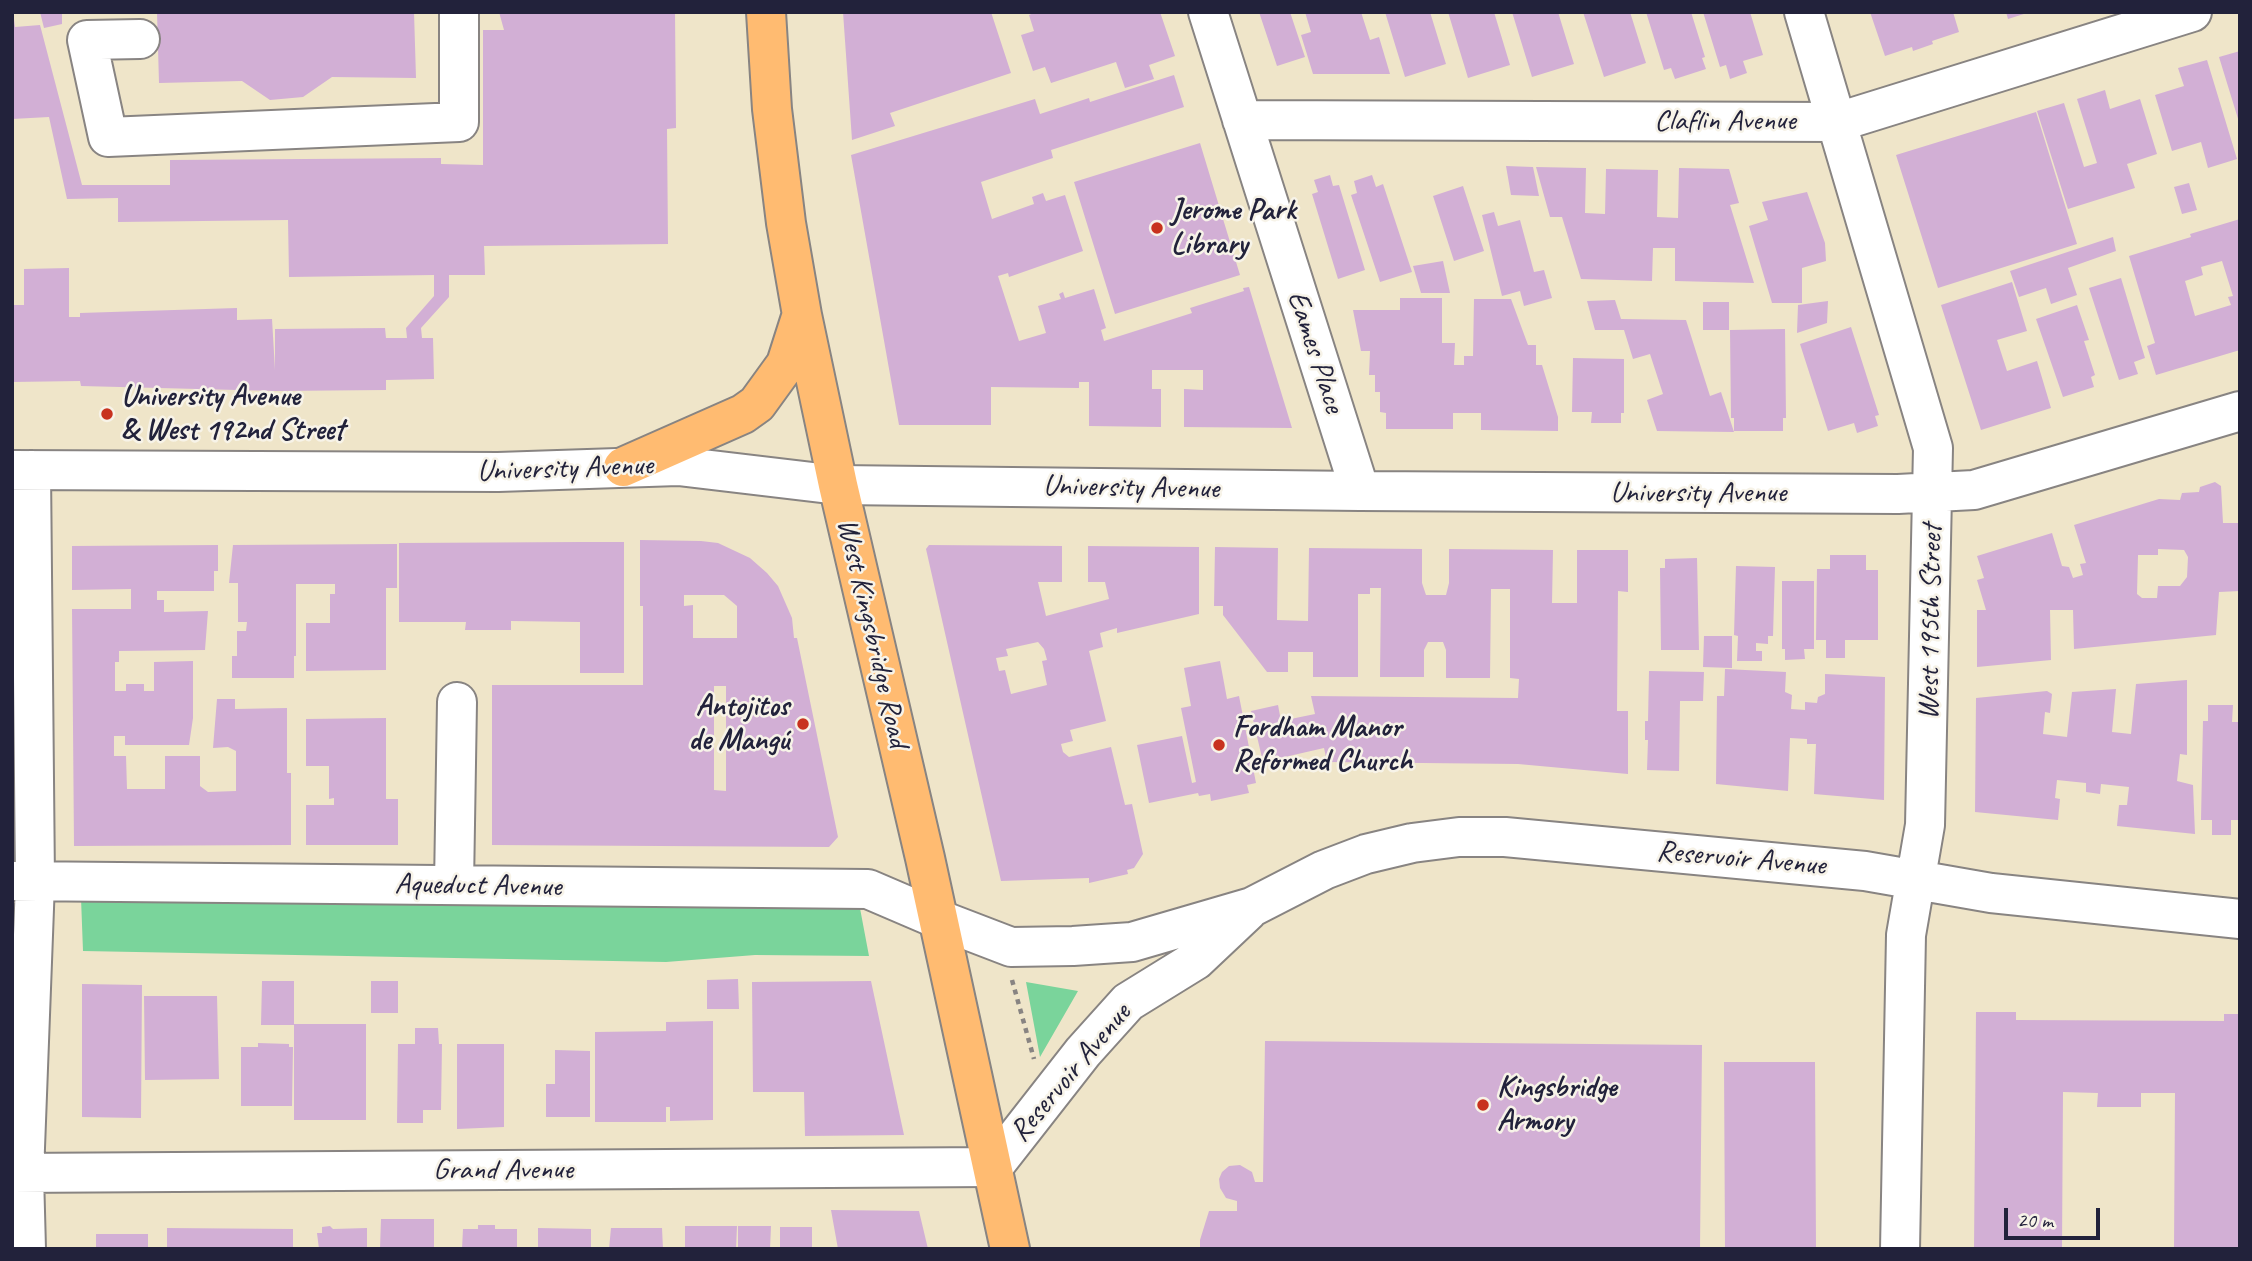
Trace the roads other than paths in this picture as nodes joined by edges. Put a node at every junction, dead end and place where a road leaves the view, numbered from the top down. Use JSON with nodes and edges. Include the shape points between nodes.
{"nodes":[{"id":1,"x":459,"y":12,"type":"edge"},
{"id":2,"x":766,"y":12,"type":"edge"},
{"id":3,"x":1208,"y":12,"type":"edge"},
{"id":4,"x":1804,"y":12,"type":"edge"},
{"id":5,"x":2192,"y":12,"type":"edge"},
{"id":6,"x":140,"y":39,"type":"dead end"},
{"id":7,"x":1242,"y":120,"type":"junction"},
{"id":8,"x":1838,"y":122,"type":"junction"},
{"id":9,"x":802,"y":315,"type":"junction"},
{"id":10,"x":2240,"y":411,"type":"edge"},
{"id":11,"x":623,"y":467,"type":"junction"},
{"id":12,"x":22,"y":470,"type":"edge"},
{"id":13,"x":838,"y":485,"type":"junction"},
{"id":14,"x":1360,"y":491,"type":"junction"},
{"id":15,"x":1934,"y":493,"type":"junction"},
{"id":16,"x":457,"y":702,"type":"dead end"},
{"id":17,"x":1916,"y":879,"type":"junction"},
{"id":18,"x":24,"y":881,"type":"edge"},
{"id":19,"x":454,"y":885,"type":"junction"},
{"id":20,"x":1252,"y":907,"type":"junction"},
{"id":21,"x":938,"y":919,"type":"junction"},
{"id":22,"x":2240,"y":919,"type":"edge"},
{"id":23,"x":993,"y":1167,"type":"junction"},
{"id":24,"x":18,"y":1173,"type":"edge"},
{"id":25,"x":26,"y":1249,"type":"edge"},
{"id":26,"x":1010,"y":1249,"type":"edge"},
{"id":27,"x":1900,"y":1249,"type":"edge"}],
"edges":[{"from":1,"to":6,"type":"street","via":[[459,122],[108,137],[87,40]]},
{"from":2,"to":9,"type":"main road","name":"West Kingsbridge Road","via":[[772,109]]},
{"from":3,"to":7,"type":"street","name":"Eames Place"},
{"from":4,"to":8,"type":"street","name":"West 195th Street"},
{"from":5,"to":8,"type":"street","name":"Claflin Avenue"},
{"from":7,"to":8,"type":"street","name":"Claflin Avenue"},
{"from":7,"to":14,"type":"street","name":"Eames Place"},
{"from":8,"to":15,"type":"street","name":"West 195th Street","via":[[1933,448]]},
{"from":9,"to":11,"type":"main road","via":[[786,364],[757,404]]},
{"from":9,"to":13,"type":"main road","name":"West Kingsbridge Road"},
{"from":10,"to":15,"type":"street","name":"University Avenue","via":[[1974,490]]},
{"from":11,"to":12,"type":"street","name":"University Avenue","via":[[498,472]]},
{"from":11,"to":13,"type":"street","name":"University Avenue","via":[[678,466]]},
{"from":12,"to":18,"type":"street"},
{"from":13,"to":14,"type":"street","name":"University Avenue"},
{"from":13,"to":21,"type":"main road","name":"West Kingsbridge Road"},
{"from":14,"to":15,"type":"street","name":"University Avenue"},
{"from":15,"to":17,"type":"street","name":"West 195th Street","via":[[1926,814]]},
{"from":16,"to":19,"type":"street"},
{"from":17,"to":20,"type":"street","name":"Reservoir Avenue","via":[[1505,837],[1459,837],[1366,854]]},
{"from":17,"to":22,"type":"street","name":"Reservoir Avenue","via":[[1991,893]]},
{"from":17,"to":27,"type":"street","name":"West 195th Street","via":[[1906,935]]},
{"from":18,"to":19,"type":"street","name":"Aqueduct Avenue"},
{"from":18,"to":24,"type":"street"},
{"from":19,"to":21,"type":"street","name":"Aqueduct Avenue","via":[[868,889]]},
{"from":20,"to":21,"type":"street","name":"Reservoir Avenue","via":[[1132,942],[1073,946],[1011,947]]},
{"from":20,"to":23,"type":"street","name":"Reservoir Avenue","via":[[1196,960],[1128,1002]]},
{"from":21,"to":23,"type":"main road","name":"West Kingsbridge Road"},
{"from":23,"to":24,"type":"street","name":"Grand Avenue"},
{"from":23,"to":26,"type":"main road","name":"West Kingsbridge Road"},
{"from":24,"to":25,"type":"street"}]}
